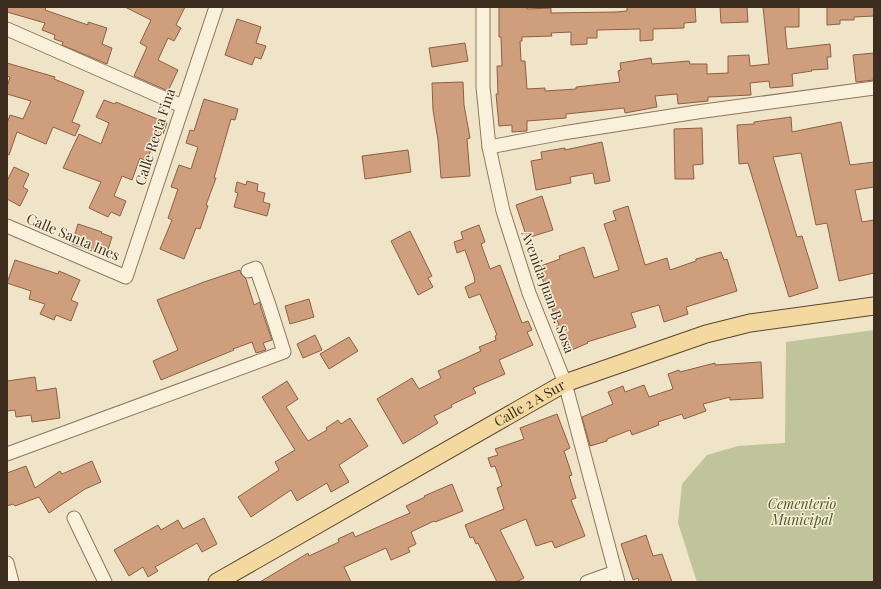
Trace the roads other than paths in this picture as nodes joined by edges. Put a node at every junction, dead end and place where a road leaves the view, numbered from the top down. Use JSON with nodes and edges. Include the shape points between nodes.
{"nodes":[{"id":1,"x":216,"y":7,"type":"edge"},
{"id":2,"x":483,"y":7,"type":"edge"},
{"id":3,"x":7,"y":29,"type":"edge"},
{"id":4,"x":874,"y":88,"type":"edge"},
{"id":5,"x":182,"y":106,"type":"junction"},
{"id":6,"x":489,"y":147,"type":"junction"},
{"id":7,"x":7,"y":226,"type":"edge"},
{"id":8,"x":248,"y":270,"type":"dead end"},
{"id":9,"x":126,"y":277,"type":"joint"},
{"id":10,"x":874,"y":306,"type":"edge"},
{"id":11,"x":565,"y":383,"type":"junction"},
{"id":12,"x":7,"y":454,"type":"edge"},
{"id":13,"x":74,"y":518,"type":"dead end"},
{"id":14,"x":7,"y":563,"type":"edge"},
{"id":15,"x":616,"y":577,"type":"edge"},
{"id":16,"x":12,"y":582,"type":"edge"},
{"id":17,"x":105,"y":582,"type":"edge"},
{"id":18,"x":217,"y":582,"type":"edge"},
{"id":19,"x":587,"y":582,"type":"edge"}],
"edges":[{"from":1,"to":5,"type":"street","name":"Calle Recta Fina"},
{"from":2,"to":6,"type":"street","name":"Avenida Juan B. Sosa","via":[[483,87]]},
{"from":3,"to":5,"type":"street"},
{"from":4,"to":6,"type":"street","via":[[697,112]]},
{"from":5,"to":9,"type":"street","name":"Calle Recta Fina"},
{"from":6,"to":11,"type":"street","name":"Avenida Juan B. Sosa","via":[[503,211],[529,292]]},
{"from":7,"to":9,"type":"street","name":"Calle Santa Ines"},
{"from":8,"to":12,"type":"street","via":[[256,268],[284,352]]},
{"from":10,"to":11,"type":"main road","name":"Calle 2 A Sur","via":[[742,325],[706,334]]},
{"from":11,"to":15,"type":"street","name":"Avenida Juan B. Sosa"},
{"from":11,"to":18,"type":"main road","name":"Calle 2 A Sur"},
{"from":13,"to":17,"type":"street"},
{"from":14,"to":16,"type":"street"},
{"from":15,"to":19,"type":"street"}]}
